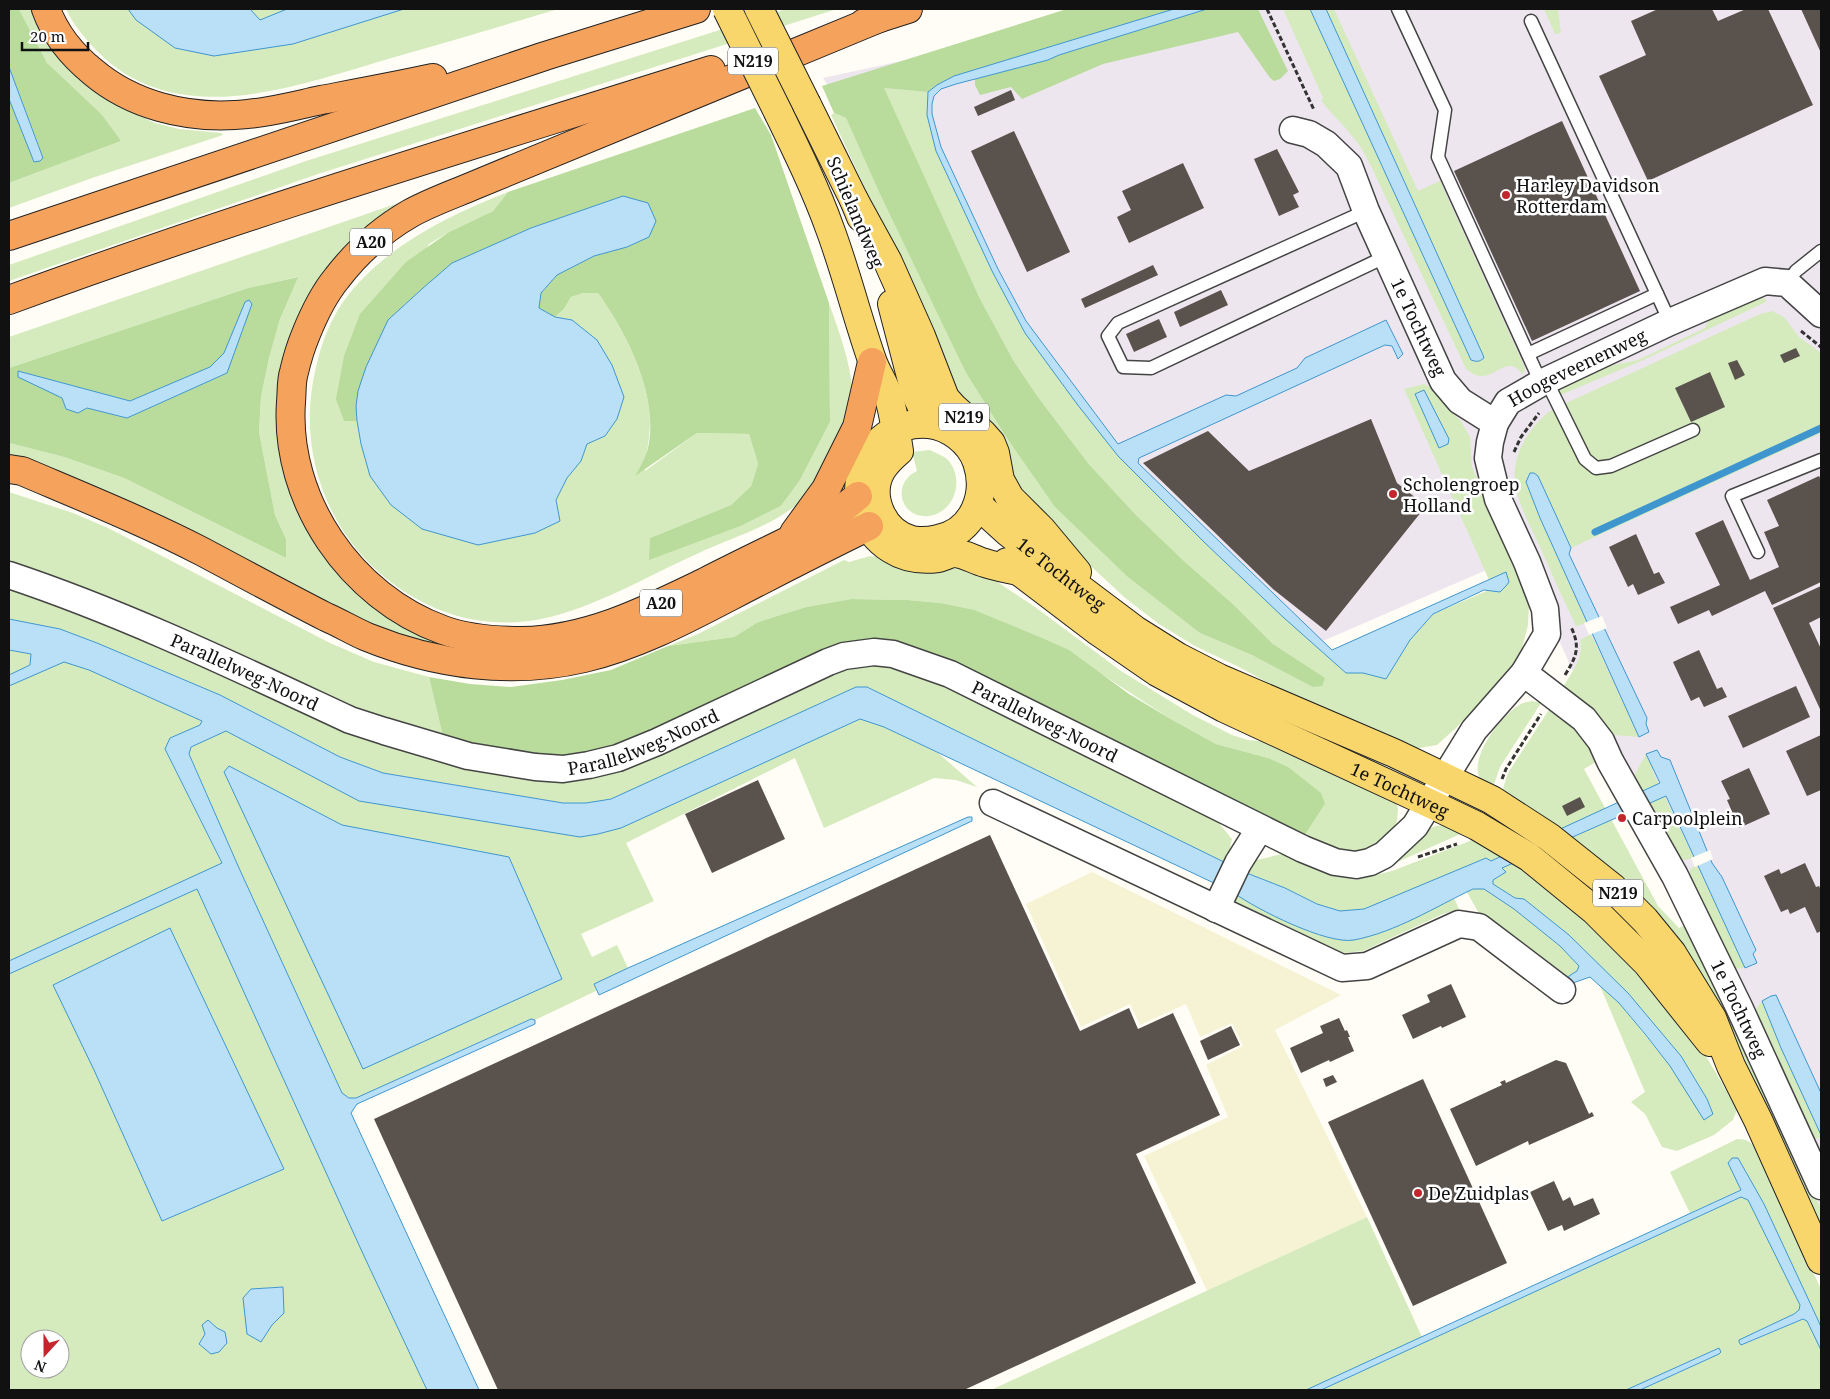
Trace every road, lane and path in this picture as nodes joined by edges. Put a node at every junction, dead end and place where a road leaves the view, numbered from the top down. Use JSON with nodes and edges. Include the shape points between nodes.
{"nodes":[{"id":1,"x":46,"y":9,"type":"edge"},
{"id":2,"x":696,"y":9,"type":"edge"},
{"id":3,"x":727,"y":9,"type":"edge"},
{"id":4,"x":759,"y":9,"type":"edge"},
{"id":5,"x":908,"y":9,"type":"edge"},
{"id":6,"x":1398,"y":9,"type":"edge"},
{"id":7,"x":882,"y":17,"type":"junction"},
{"id":8,"x":1531,"y":21,"type":"dead end"},
{"id":9,"x":545,"y":56,"type":"junction"},
{"id":10,"x":1293,"y":130,"type":"dead end"},
{"id":11,"x":854,"y":200,"type":"junction"},
{"id":12,"x":1366,"y":211,"type":"junction"},
{"id":13,"x":9,"y":236,"type":"edge"},
{"id":14,"x":1821,"y":251,"type":"edge"},
{"id":15,"x":1387,"y":256,"type":"junction"},
{"id":16,"x":1787,"y":283,"type":"junction"},
{"id":17,"x":1657,"y":294,"type":"junction"},
{"id":18,"x":9,"y":300,"type":"edge"},
{"id":19,"x":1821,"y":314,"type":"edge"},
{"id":20,"x":1670,"y":322,"type":"junction"},
{"id":21,"x":1798,"y":327,"type":"dead end"},
{"id":22,"x":1821,"y":347,"type":"edge"},
{"id":23,"x":1528,"y":354,"type":"junction"},
{"id":24,"x":872,"y":362,"type":"junction"},
{"id":25,"x":1543,"y":381,"type":"junction"},
{"id":26,"x":930,"y":424,"type":"junction"},
{"id":27,"x":1495,"y":424,"type":"junction"},
{"id":28,"x":1693,"y":430,"type":"dead end"},
{"id":29,"x":892,"y":440,"type":"junction"},
{"id":30,"x":1821,"y":460,"type":"edge"},
{"id":31,"x":9,"y":469,"type":"edge"},
{"id":32,"x":858,"y":496,"type":"junction"},
{"id":33,"x":978,"y":505,"type":"junction"},
{"id":34,"x":879,"y":530,"type":"junction"},
{"id":35,"x":954,"y":543,"type":"junction"},
{"id":36,"x":794,"y":551,"type":"junction"},
{"id":37,"x":1758,"y":552,"type":"dead end"},
{"id":38,"x":9,"y":575,"type":"edge"},
{"id":39,"x":1108,"y":610,"type":"junction"},
{"id":40,"x":1524,"y":673,"type":"junction"},
{"id":41,"x":1446,"y":777,"type":"junction"},
{"id":42,"x":992,"y":803,"type":"dead end"},
{"id":43,"x":1429,"y":803,"type":"junction"},
{"id":44,"x":1260,"y":828,"type":"junction"},
{"id":45,"x":1220,"y":901,"type":"junction"},
{"id":46,"x":1562,"y":990,"type":"dead end"},
{"id":47,"x":1730,"y":1066,"type":"junction"},
{"id":48,"x":1821,"y":1186,"type":"edge"},
{"id":49,"x":1821,"y":1260,"type":"edge"}],
"edges":[{"from":1,"to":9,"type":"highway","via":[[69,48],[103,81],[138,100],[157,106],[214,116],[258,113]]},
{"from":2,"to":9,"type":"highway"},
{"from":3,"to":24,"type":"main road","name":"Schielandweg","number":"N219","bridge":true,"via":[[797,151],[830,228]]},
{"from":4,"to":11,"type":"main road","name":"Schielandweg","number":"N219","bridge":true},
{"from":5,"to":7,"type":"highway","number":"A20"},
{"from":6,"to":23,"type":"lane","via":[[1446,110],[1438,157]]},
{"from":7,"to":18,"type":"highway","number":"A20","via":[[432,158]]},
{"from":7,"to":36,"type":"highway","number":"A20","via":[[412,212],[362,249],[336,278],[315,311],[293,374],[290,415],[293,448],[301,484],[315,516],[333,546],[383,597],[412,616],[443,630],[494,640],[524,641],[566,636],[644,612]]},
{"from":8,"to":17,"type":"lane"},
{"from":9,"to":13,"type":"highway"},
{"from":10,"to":12,"type":"street","name":"1e Tochtweg","via":[[1310,134],[1326,144],[1349,166]]},
{"from":11,"to":26,"type":"main road","name":"Schielandweg","number":"N219","via":[[882,274],[915,392]]},
{"from":11,"to":39,"type":"main road","number":"N219","via":[[888,262],[945,398],[991,444],[1000,480],[1010,498],[1042,530]]},
{"from":12,"to":15,"type":"street","name":"1e Tochtweg"},
{"from":12,"to":15,"type":"lane","via":[[1118,323],[1108,336],[1123,367],[1151,368]]},
{"from":14,"to":16,"type":"lane","via":[[1796,271]]},
{"from":15,"to":27,"type":"street","name":"1e Tochtweg","via":[[1443,381],[1460,401]]},
{"from":16,"to":19,"type":"street"},
{"from":16,"to":20,"type":"street","name":"Hoogeveenenweg","via":[[1765,281]]},
{"from":17,"to":20,"type":"lane"},
{"from":17,"to":23,"type":"lane"},
{"from":20,"to":25,"type":"street","name":"Hoogeveenenweg"},
{"from":21,"to":22,"type":"path"},
{"from":23,"to":25,"type":"lane"},
{"from":24,"to":29,"type":"main road","name":"Schielandweg","number":"N219","via":[[888,396]]},
{"from":24,"to":36,"type":"highway","number":"A20","via":[[857,427]]},
{"from":25,"to":27,"type":"street","name":"Hoogeveenenweg","via":[[1508,402]]},
{"from":25,"to":28,"type":"lane","via":[[1585,459],[1596,468],[1611,466]]},
{"from":26,"to":29,"type":"main road","number":"N219","via":[[918,424]]},
{"from":26,"to":33,"type":"main road","number":"N219","via":[[952,432],[973,453],[980,470]]},
{"from":27,"to":40,"type":"street","name":"1e Tochtweg","via":[[1488,458],[1498,499],[1545,609],[1548,634]]},
{"from":29,"to":32,"type":"main road","via":[[872,451],[864,464]]},
{"from":29,"to":34,"type":"main road","via":[[888,460],[876,485]]},
{"from":30,"to":37,"type":"lane","via":[[1732,496]]},
{"from":31,"to":36,"type":"highway","number":"A20","via":[[22,471],[108,507],[367,637],[411,652],[473,665],[517,668],[557,663],[586,658],[652,635],[698,613]]},
{"from":32,"to":34,"type":"main road","via":[[861,511]]},
{"from":32,"to":36,"type":"highway","number":"A20"},
{"from":33,"to":35,"type":"main road","number":"N219"},
{"from":33,"to":39,"type":"main road","name":"1e Tochtweg","number":"N219"},
{"from":34,"to":35,"type":"main road","via":[[892,550],[915,558],[940,557]]},
{"from":34,"to":36,"type":"highway","number":"A20"},
{"from":35,"to":43,"type":"main road","name":"1e Tochtweg","number":"N219","via":[[969,536],[1157,672],[1224,708]]},
{"from":38,"to":44,"type":"street","name":"Parallelweg-Noord","via":[[152,630],[350,720],[468,756],[535,767],[563,769],[618,758],[828,662],[861,653],[893,654],[950,674]]},
{"from":39,"to":41,"type":"main road","name":"1e Tochtweg","number":"N219","via":[[1178,657],[1219,678]]},
{"from":40,"to":41,"type":"street","name":"1e Tochtweg","via":[[1474,730]]},
{"from":40,"to":48,"type":"street","name":"1e Tochtweg","via":[[1584,719],[1601,741],[1675,876]]},
{"from":41,"to":43,"type":"street","name":"Parallelweg-Noord"},
{"from":41,"to":47,"type":"main road","name":"1e Tochtweg","number":"N219","via":[[1492,800],[1549,837],[1612,888],[1645,920],[1672,953],[1712,1018]]},
{"from":42,"to":45,"type":"street"},
{"from":43,"to":44,"type":"street","name":"Parallelweg-Noord","via":[[1415,826],[1384,855],[1356,865],[1335,862]]},
{"from":43,"to":47,"type":"main road","name":"1e Tochtweg","number":"N219","via":[[1477,826],[1529,857],[1595,911],[1647,963]]},
{"from":44,"to":45,"type":"street"},
{"from":45,"to":46,"type":"street","via":[[1342,968],[1367,966],[1459,924],[1478,927]]},
{"from":47,"to":49,"type":"main road","name":"1e Tochtweg","number":"N219"}]}
